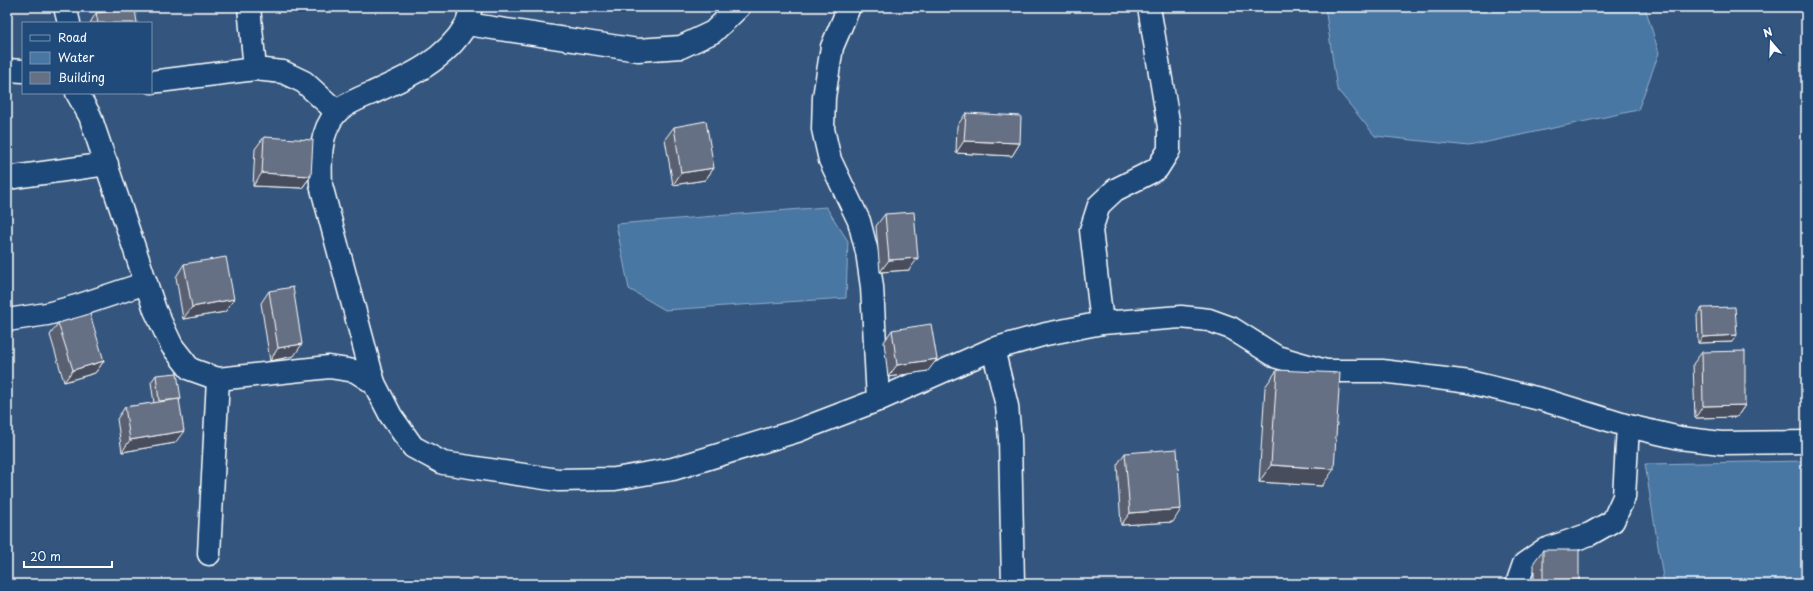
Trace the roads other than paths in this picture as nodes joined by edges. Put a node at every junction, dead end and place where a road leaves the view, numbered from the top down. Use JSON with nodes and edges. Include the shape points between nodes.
{"nodes":[{"id":1,"x":65,"y":7,"type":"edge"},
{"id":2,"x":249,"y":7,"type":"edge"},
{"id":3,"x":739,"y":7,"type":"edge"},
{"id":4,"x":849,"y":7,"type":"edge"},
{"id":5,"x":1149,"y":7,"type":"edge"},
{"id":6,"x":469,"y":15,"type":"edge"},
{"id":7,"x":69,"y":22,"type":"edge"},
{"id":8,"x":254,"y":69,"type":"junction"},
{"id":9,"x":7,"y":70,"type":"edge"},
{"id":10,"x":22,"y":71,"type":"edge"},
{"id":11,"x":152,"y":82,"type":"edge"},
{"id":12,"x":78,"y":94,"type":"edge"},
{"id":13,"x":337,"y":112,"type":"junction"},
{"id":14,"x":107,"y":164,"type":"junction"},
{"id":15,"x":7,"y":178,"type":"edge"},
{"id":16,"x":146,"y":283,"type":"junction"},
{"id":17,"x":7,"y":320,"type":"edge"},
{"id":18,"x":1102,"y":323,"type":"junction"},
{"id":19,"x":993,"y":349,"type":"junction"},
{"id":20,"x":218,"y":380,"type":"junction"},
{"id":21,"x":374,"y":383,"type":"junction"},
{"id":22,"x":878,"y":400,"type":"junction"},
{"id":23,"x":1628,"y":426,"type":"junction"},
{"id":24,"x":1806,"y":442,"type":"edge"},
{"id":25,"x":209,"y":554,"type":"dead end"},
{"id":26,"x":1013,"y":584,"type":"edge"},
{"id":27,"x":1517,"y":584,"type":"edge"}],
"edges":[{"from":1,"to":7,"type":"street"},
{"from":2,"to":8,"type":"street"},
{"from":3,"to":6,"type":"street","via":[[713,32],[681,47],[638,50]]},
{"from":4,"to":22,"type":"street","via":[[832,47],[822,129],[830,160],[859,221],[867,252],[872,287]]},
{"from":5,"to":18,"type":"street","via":[[1169,127],[1169,150],[1157,169],[1115,190],[1099,205],[1091,230]]},
{"from":6,"to":13,"type":"street","via":[[440,57],[405,78],[360,98]]},
{"from":8,"to":11,"type":"street"},
{"from":8,"to":13,"type":"street","via":[[283,72],[304,82]]},
{"from":9,"to":10,"type":"street"},
{"from":12,"to":14,"type":"street","via":[[90,116]]},
{"from":13,"to":21,"type":"street","via":[[324,137],[320,157],[321,185]]},
{"from":14,"to":15,"type":"street"},
{"from":14,"to":16,"type":"street"},
{"from":16,"to":17,"type":"street","via":[[47,314]]},
{"from":16,"to":20,"type":"street","via":[[172,346],[190,369]]},
{"from":18,"to":19,"type":"street","via":[[1046,334]]},
{"from":18,"to":23,"type":"street","via":[[1181,317],[1209,320],[1230,328],[1277,357],[1326,371],[1382,371],[1469,382],[1544,400]]},
{"from":19,"to":22,"type":"street"},
{"from":19,"to":26,"type":"street","via":[[1007,406],[1010,439]]},
{"from":20,"to":21,"type":"street","via":[[329,367],[355,371]]},
{"from":20,"to":25,"type":"street"},
{"from":21,"to":22,"type":"street","via":[[391,416],[413,447],[444,463],[558,480],[615,479],[673,470],[797,431]]},
{"from":23,"to":24,"type":"street","via":[[1680,438],[1721,443]]},
{"from":23,"to":27,"type":"street","via":[[1624,497],[1613,521],[1590,534],[1544,550],[1524,564]]}]}
